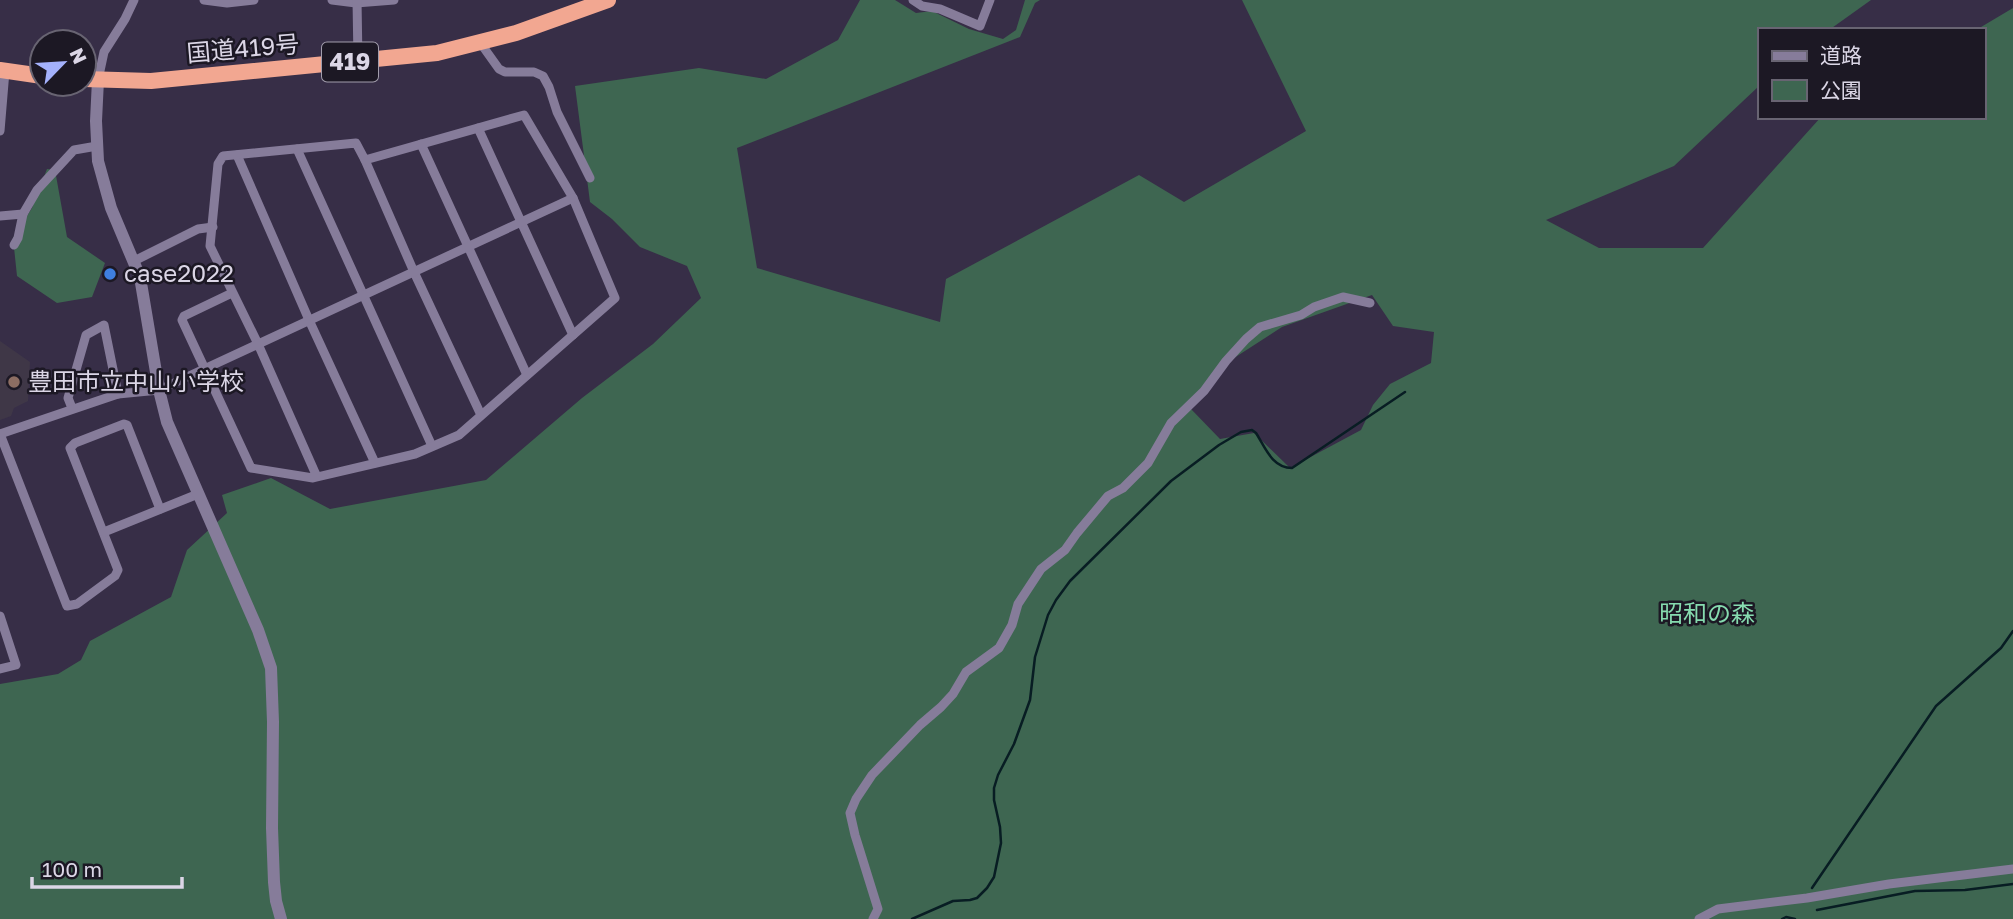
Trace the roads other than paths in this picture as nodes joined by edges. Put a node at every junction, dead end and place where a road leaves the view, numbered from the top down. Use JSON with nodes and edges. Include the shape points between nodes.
{"nodes":[{"id":1,"x":134,"y":0,"type":"edge"},
{"id":2,"x":204,"y":0,"type":"edge"},
{"id":3,"x":254,"y":0,"type":"edge"},
{"id":4,"x":332,"y":0,"type":"edge"},
{"id":5,"x":394,"y":0,"type":"edge"},
{"id":6,"x":608,"y":0,"type":"edge"},
{"id":7,"x":913,"y":0,"type":"edge"},
{"id":8,"x":990,"y":0,"type":"edge"},
{"id":9,"x":357,"y":1,"type":"edge"},
{"id":10,"x":942,"y":5,"type":"edge"},
{"id":11,"x":479,"y":41,"type":"junction"},
{"id":12,"x":358,"y":61,"type":"junction"},
{"id":13,"x":98,"y":64,"type":"edge"},
{"id":14,"x":3,"y":71,"type":"edge"},
{"id":15,"x":28,"y":74,"type":"edge"},
{"id":16,"x":98,"y":79,"type":"edge"},
{"id":17,"x":93,"y":98,"type":"edge"},
{"id":18,"x":478,"y":128,"type":"junction"},
{"id":19,"x":0,"y":131,"type":"edge"},
{"id":20,"x":421,"y":144,"type":"junction"},
{"id":21,"x":97,"y":146,"type":"junction"},
{"id":22,"x":297,"y":149,"type":"junction"},
{"id":23,"x":237,"y":155,"type":"junction"},
{"id":24,"x":365,"y":160,"type":"junction"},
{"id":25,"x":590,"y":178,"type":"dead end"},
{"id":26,"x":573,"y":198,"type":"junction"},
{"id":27,"x":23,"y":214,"type":"junction"},
{"id":28,"x":0,"y":216,"type":"edge"},
{"id":29,"x":521,"y":222,"type":"junction"},
{"id":30,"x":213,"y":227,"type":"junction"},
{"id":31,"x":13,"y":246,"type":"dead end"},
{"id":32,"x":467,"y":247,"type":"junction"},
{"id":33,"x":134,"y":261,"type":"junction"},
{"id":34,"x":414,"y":272,"type":"junction"},
{"id":35,"x":232,"y":293,"type":"junction"},
{"id":36,"x":363,"y":295,"type":"junction"},
{"id":37,"x":1370,"y":303,"type":"dead end"},
{"id":38,"x":309,"y":320,"type":"junction"},
{"id":39,"x":573,"y":335,"type":"junction"},
{"id":40,"x":258,"y":344,"type":"junction"},
{"id":41,"x":204,"y":370,"type":"junction"},
{"id":42,"x":527,"y":375,"type":"junction"},
{"id":43,"x":159,"y":390,"type":"junction"},
{"id":44,"x":118,"y":394,"type":"junction"},
{"id":45,"x":72,"y":408,"type":"junction"},
{"id":46,"x":481,"y":415,"type":"junction"},
{"id":47,"x":0,"y":434,"type":"edge"},
{"id":48,"x":432,"y":446,"type":"junction"},
{"id":49,"x":376,"y":463,"type":"junction"},
{"id":50,"x":317,"y":477,"type":"junction"},
{"id":51,"x":198,"y":494,"type":"junction"},
{"id":52,"x":160,"y":509,"type":"junction"},
{"id":53,"x":104,"y":531,"type":"junction"},
{"id":54,"x":0,"y":616,"type":"edge"},
{"id":55,"x":0,"y":669,"type":"edge"},
{"id":56,"x":2013,"y":869,"type":"edge"},
{"id":57,"x":281,"y":919,"type":"edge"},
{"id":58,"x":873,"y":919,"type":"edge"},
{"id":59,"x":1699,"y":919,"type":"edge"}],
"edges":[{"from":1,"to":13,"type":"street"},
{"from":2,"to":3,"type":"street"},
{"from":4,"to":9,"type":"street"},
{"from":5,"to":9,"type":"street"},
{"from":6,"to":11,"type":"highway","name":"国道419号","number":"419","via":[[516,33]]},
{"from":7,"to":10,"type":"street","via":[[922,6]]},
{"from":8,"to":10,"type":"street","via":[[980,26]]},
{"from":9,"to":12,"type":"street"},
{"from":11,"to":12,"type":"highway","name":"国道419号","number":"419","via":[[437,52]]},
{"from":11,"to":25,"type":"street","via":[[499,69],[543,76]]},
{"from":12,"to":16,"type":"highway","name":"国道419号","number":"419","via":[[151,81]]},
{"from":14,"to":15,"type":"highway"},
{"from":14,"to":19,"type":"street"},
{"from":17,"to":21,"type":"street"},
{"from":18,"to":20,"type":"street"},
{"from":18,"to":26,"type":"street","via":[[524,116]]},
{"from":18,"to":29,"type":"street"},
{"from":20,"to":24,"type":"street"},
{"from":20,"to":32,"type":"street"},
{"from":21,"to":27,"type":"street","via":[[74,150],[37,190]]},
{"from":21,"to":33,"type":"street","via":[[111,208]]},
{"from":22,"to":23,"type":"street"},
{"from":22,"to":24,"type":"street","via":[[356,144]]},
{"from":22,"to":36,"type":"street"},
{"from":23,"to":30,"type":"street","via":[[223,156],[218,164]]},
{"from":23,"to":38,"type":"street"},
{"from":24,"to":34,"type":"street"},
{"from":26,"to":29,"type":"street"},
{"from":26,"to":39,"type":"street","via":[[615,298]]},
{"from":27,"to":28,"type":"street"},
{"from":27,"to":31,"type":"street"},
{"from":29,"to":32,"type":"street"},
{"from":29,"to":39,"type":"street"},
{"from":30,"to":33,"type":"street","via":[[198,229]]},
{"from":30,"to":35,"type":"street","via":[[210,246]]},
{"from":32,"to":34,"type":"street"},
{"from":32,"to":42,"type":"street"},
{"from":33,"to":43,"type":"street"},
{"from":34,"to":36,"type":"street"},
{"from":34,"to":46,"type":"street"},
{"from":35,"to":40,"type":"street"},
{"from":35,"to":41,"type":"street","via":[[182,320]]},
{"from":36,"to":38,"type":"street"},
{"from":36,"to":48,"type":"street"},
{"from":37,"to":58,"type":"street","via":[[1343,297],[1260,327],[1246,339],[1171,423],[1148,463],[1108,496],[1065,550],[1041,569],[1018,604],[999,648],[966,672],[941,708],[872,775],[850,813],[878,909]]},
{"from":38,"to":40,"type":"street"},
{"from":38,"to":49,"type":"street"},
{"from":39,"to":42,"type":"street"},
{"from":40,"to":41,"type":"street"},
{"from":40,"to":50,"type":"street"},
{"from":41,"to":43,"type":"street"},
{"from":41,"to":50,"type":"street","via":[[251,468]]},
{"from":42,"to":46,"type":"street"},
{"from":43,"to":44,"type":"street"},
{"from":43,"to":51,"type":"street","via":[[167,422]]},
{"from":44,"to":45,"type":"street"},
{"from":44,"to":45,"type":"street","via":[[104,324],[86,335],[68,398]]},
{"from":45,"to":47,"type":"street"},
{"from":46,"to":48,"type":"street","via":[[459,435]]},
{"from":47,"to":53,"type":"street","via":[[67,606],[77,604],[118,570]]},
{"from":48,"to":49,"type":"street"},
{"from":49,"to":50,"type":"street"},
{"from":51,"to":52,"type":"street"},
{"from":51,"to":57,"type":"street","via":[[271,668],[274,883]]},
{"from":52,"to":53,"type":"street"},
{"from":52,"to":53,"type":"street","via":[[127,425],[75,443],[71,448]]},
{"from":54,"to":55,"type":"street","via":[[16,664]]},
{"from":56,"to":59,"type":"street","via":[[1718,909]]}]}
